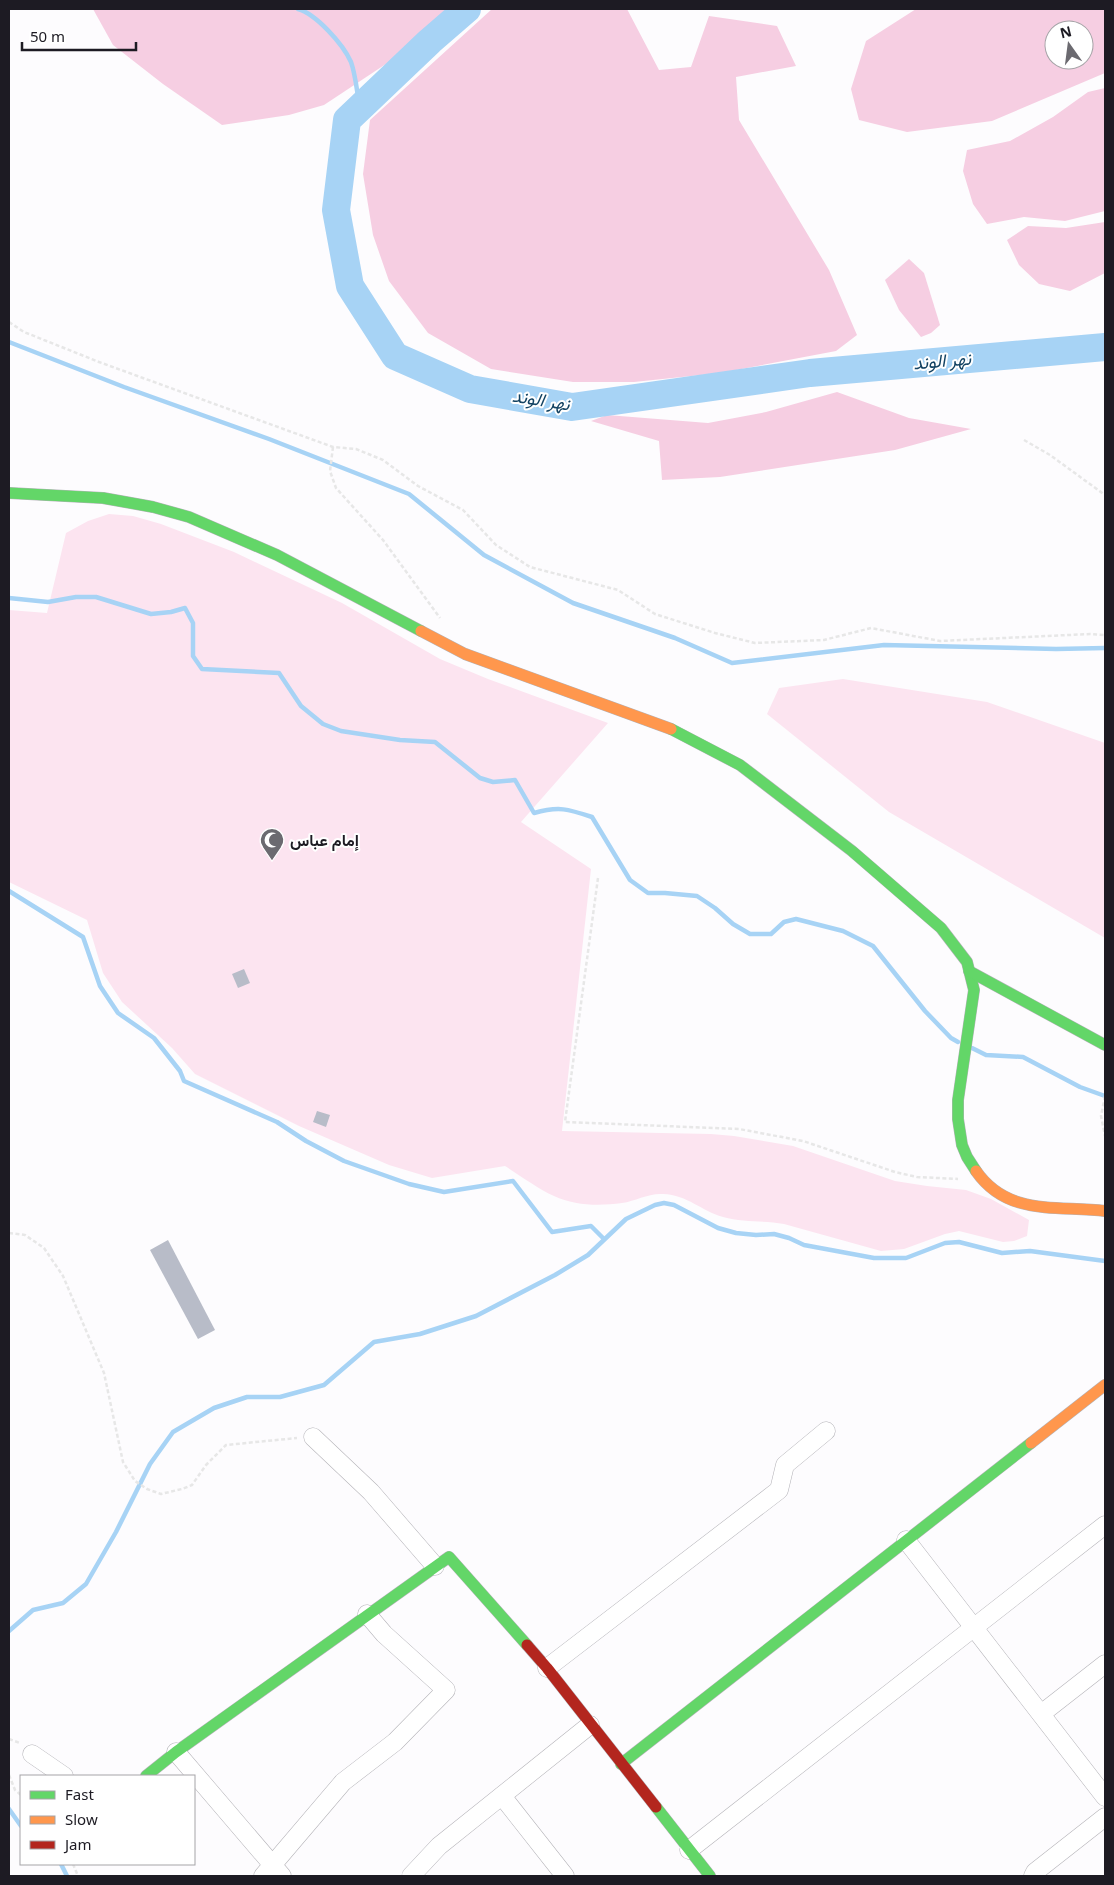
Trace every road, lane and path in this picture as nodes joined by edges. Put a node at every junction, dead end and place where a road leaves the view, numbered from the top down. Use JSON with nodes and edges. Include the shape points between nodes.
{"nodes":[{"id":1,"x":9,"y":322,"type":"edge"},
{"id":2,"x":1024,"y":440,"type":"dead end"},
{"id":3,"x":334,"y":447,"type":"junction"},
{"id":4,"x":9,"y":493,"type":"edge"},
{"id":5,"x":1105,"y":495,"type":"edge"},
{"id":6,"x":444,"y":624,"type":"dead end"},
{"id":7,"x":1105,"y":635,"type":"edge"},
{"id":8,"x":598,"y":878,"type":"dead end"},
{"id":9,"x":969,"y":971,"type":"junction"},
{"id":10,"x":1105,"y":1045,"type":"edge"},
{"id":11,"x":1105,"y":1096,"type":"edge"},
{"id":12,"x":1105,"y":1136,"type":"edge"},
{"id":13,"x":982,"y":1179,"type":"junction"},
{"id":14,"x":1105,"y":1211,"type":"edge"},
{"id":15,"x":9,"y":1233,"type":"edge"},
{"id":16,"x":1105,"y":1385,"type":"edge"},
{"id":17,"x":826,"y":1430,"type":"dead end"},
{"id":18,"x":313,"y":1437,"type":"joint"},
{"id":19,"x":1105,"y":1526,"type":"edge"},
{"id":20,"x":906,"y":1540,"type":"junction"},
{"id":21,"x":435,"y":1566,"type":"junction"},
{"id":22,"x":367,"y":1614,"type":"junction"},
{"id":23,"x":974,"y":1628,"type":"junction"},
{"id":24,"x":1105,"y":1664,"type":"edge"},
{"id":25,"x":546,"y":1668,"type":"junction"},
{"id":26,"x":1041,"y":1714,"type":"junction"},
{"id":27,"x":590,"y":1725,"type":"junction"},
{"id":28,"x":176,"y":1752,"type":"junction"},
{"id":29,"x":32,"y":1754,"type":"dead end"},
{"id":30,"x":621,"y":1764,"type":"junction"},
{"id":31,"x":9,"y":1775,"type":"edge"},
{"id":32,"x":63,"y":1775,"type":"edge"},
{"id":33,"x":147,"y":1775,"type":"edge"},
{"id":34,"x":195,"y":1775,"type":"edge"},
{"id":35,"x":195,"y":1776,"type":"edge"},
{"id":36,"x":20,"y":1794,"type":"edge"},
{"id":37,"x":502,"y":1796,"type":"junction"},
{"id":38,"x":1105,"y":1797,"type":"edge"},
{"id":39,"x":1105,"y":1817,"type":"edge"},
{"id":40,"x":689,"y":1850,"type":"junction"},
{"id":41,"x":273,"y":1872,"type":"edge"},
{"id":42,"x":411,"y":1876,"type":"edge"},
{"id":43,"x":565,"y":1876,"type":"edge"},
{"id":44,"x":710,"y":1876,"type":"edge"},
{"id":45,"x":1033,"y":1876,"type":"edge"}],
"edges":[{"from":1,"to":3,"type":"path","via":[[24,332],[99,362]]},
{"from":2,"to":5,"type":"path","via":[[1050,454]]},
{"from":3,"to":6,"type":"path","via":[[330,471],[336,488],[383,540]]},
{"from":3,"to":7,"type":"path","via":[[356,449],[384,460],[418,486],[463,510],[496,545],[530,567],[618,590],[654,614],[755,643],[824,640],[871,628],[940,641]]},
{"from":4,"to":9,"type":"street","via":[[103,498],[188,517],[277,555],[465,654],[672,729],[740,764],[852,851],[940,928],[967,962]]},
{"from":8,"to":13,"type":"path","via":[[566,1122],[739,1129],[803,1141],[895,1172]]},
{"from":9,"to":10,"type":"street"},
{"from":9,"to":13,"type":"street","via":[[974,990],[958,1100],[959,1132],[967,1157]]},
{"from":11,"to":12,"type":"path","via":[[1101,1116]]},
{"from":13,"to":14,"type":"street","via":[[1002,1195],[1024,1205]]},
{"from":15,"to":18,"type":"path","via":[[25,1235],[44,1248],[63,1276],[104,1372],[123,1462],[135,1481],[147,1490],[161,1494],[192,1485],[226,1445]]},
{"from":16,"to":20,"type":"street"},
{"from":17,"to":25,"type":"street","via":[[785,1465],[779,1490]]},
{"from":18,"to":21,"type":"street","via":[[371,1492]]},
{"from":19,"to":23,"type":"street"},
{"from":20,"to":23,"type":"street"},
{"from":20,"to":30,"type":"street"},
{"from":21,"to":22,"type":"street"},
{"from":21,"to":25,"type":"street","via":[[449,1557]]},
{"from":22,"to":28,"type":"street"},
{"from":22,"to":41,"type":"street","via":[[384,1634],[446,1690],[395,1742],[343,1782]]},
{"from":23,"to":26,"type":"street"},
{"from":23,"to":40,"type":"street"},
{"from":24,"to":26,"type":"street"},
{"from":25,"to":27,"type":"street"},
{"from":26,"to":38,"type":"street"},
{"from":27,"to":30,"type":"street"},
{"from":27,"to":37,"type":"street"},
{"from":28,"to":33,"type":"street"},
{"from":28,"to":34,"type":"street"},
{"from":29,"to":32,"type":"street"},
{"from":30,"to":40,"type":"street"},
{"from":31,"to":36,"type":"path"},
{"from":35,"to":41,"type":"street"},
{"from":37,"to":42,"type":"street","via":[[439,1846]]},
{"from":37,"to":43,"type":"street"},
{"from":39,"to":45,"type":"street"},
{"from":40,"to":44,"type":"street"}]}
